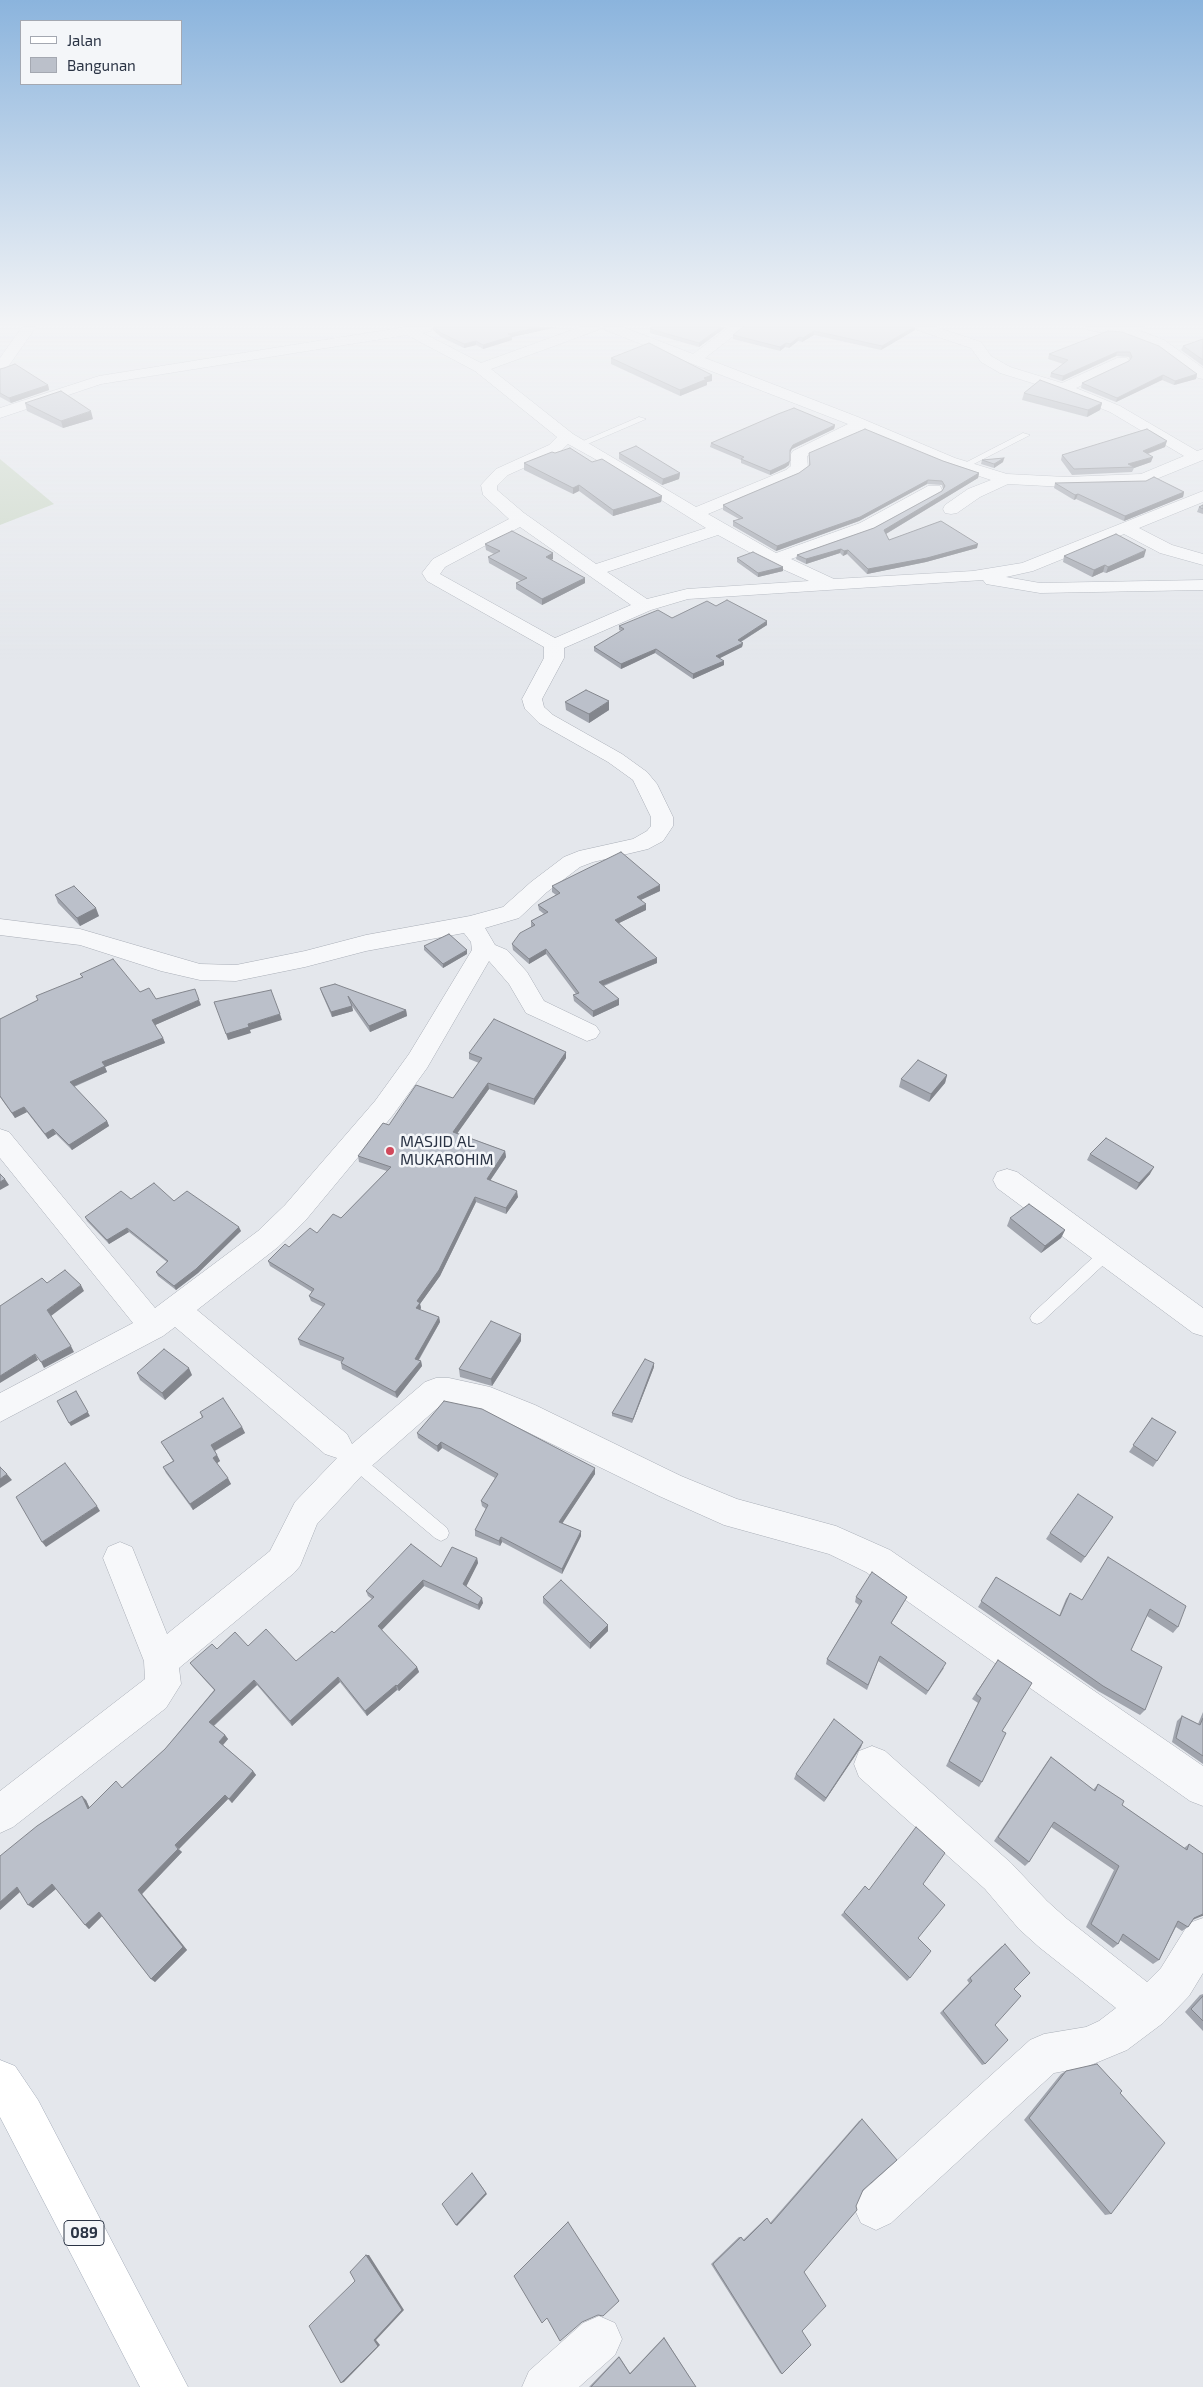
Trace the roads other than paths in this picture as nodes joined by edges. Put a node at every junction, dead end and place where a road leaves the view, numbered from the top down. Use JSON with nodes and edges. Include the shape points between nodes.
{"nodes":[{"id":1,"x":570,"y":438,"type":"edge"},
{"id":2,"x":581,"y":438,"type":"edge"},
{"id":3,"x":831,"y":438,"type":"edge"},
{"id":4,"x":895,"y":438,"type":"edge"},
{"id":5,"x":1019,"y":438,"type":"edge"},
{"id":6,"x":1169,"y":438,"type":"edge"},
{"id":7,"x":573,"y":441,"type":"junction"},
{"id":8,"x":1199,"y":455,"type":"edge"},
{"id":9,"x":963,"y":466,"type":"junction"},
{"id":10,"x":1157,"y":475,"type":"junction"},
{"id":11,"x":1006,"y":479,"type":"junction"},
{"id":12,"x":934,"y":490,"type":"dead end"},
{"id":13,"x":1193,"y":491,"type":"edge"},
{"id":14,"x":951,"y":509,"type":"dead end"},
{"id":15,"x":697,"y":513,"type":"junction"},
{"id":16,"x":518,"y":517,"type":"junction"},
{"id":17,"x":1125,"y":528,"type":"junction"},
{"id":18,"x":720,"y":529,"type":"junction"},
{"id":19,"x":775,"y":559,"type":"junction"},
{"id":20,"x":1203,"y":560,"type":"edge"},
{"id":21,"x":595,"y":570,"type":"junction"},
{"id":22,"x":973,"y":576,"type":"junction"},
{"id":23,"x":832,"y":585,"type":"junction"},
{"id":24,"x":1203,"y":585,"type":"edge"},
{"id":25,"x":644,"y":606,"type":"junction"},
{"id":26,"x":554,"y":645,"type":"junction"},
{"id":27,"x":470,"y":924,"type":"junction"},
{"id":28,"x":0,"y":927,"type":"edge"},
{"id":29,"x":484,"y":950,"type":"junction"},
{"id":30,"x":587,"y":1032,"type":"dead end"},
{"id":31,"x":0,"y":1139,"type":"edge"},
{"id":32,"x":1007,"y":1180,"type":"dead end"},
{"id":33,"x":1107,"y":1253,"type":"junction"},
{"id":34,"x":1037,"y":1318,"type":"dead end"},
{"id":35,"x":164,"y":1319,"type":"junction"},
{"id":36,"x":1203,"y":1324,"type":"edge"},
{"id":37,"x":0,"y":1408,"type":"edge"},
{"id":38,"x":346,"y":1453,"type":"junction"},
{"id":39,"x":441,"y":1533,"type":"dead end"},
{"id":40,"x":120,"y":1558,"type":"dead end"},
{"id":41,"x":161,"y":1661,"type":"junction"},
{"id":42,"x":872,"y":1764,"type":"dead end"},
{"id":43,"x":1203,"y":1788,"type":"edge"},
{"id":44,"x":0,"y":1814,"type":"edge"},
{"id":45,"x":1203,"y":1937,"type":"edge"},
{"id":46,"x":1149,"y":2009,"type":"junction"},
{"id":47,"x":0,"y":2081,"type":"edge"},
{"id":48,"x":876,"y":2208,"type":"dead end"},
{"id":49,"x":599,"y":2339,"type":"dead end"},
{"id":50,"x":165,"y":2387,"type":"edge"},
{"id":51,"x":546,"y":2387,"type":"edge"}],
"edges":[{"from":1,"to":7,"type":"street"},
{"from":2,"to":7,"type":"lane"},
{"from":3,"to":15,"type":"street","via":[[799,454],[800,468],[792,474]]},
{"from":4,"to":9,"type":"street"},
{"from":5,"to":9,"type":"lane"},
{"from":6,"to":8,"type":"street"},
{"from":7,"to":15,"type":"street"},
{"from":7,"to":16,"type":"street","via":[[502,472],[490,485],[489,491],[495,498]]},
{"from":8,"to":10,"type":"street"},
{"from":9,"to":11,"type":"street"},
{"from":10,"to":11,"type":"street","via":[[1144,479],[1085,481]]},
{"from":10,"to":13,"type":"street"},
{"from":11,"to":14,"type":"street","via":[[974,493]]},
{"from":12,"to":19,"type":"street","via":[[866,527]]},
{"from":13,"to":17,"type":"street"},
{"from":15,"to":18,"type":"street"},
{"from":16,"to":21,"type":"street"},
{"from":16,"to":26,"type":"street","via":[[511,525],[439,563],[431,573]]},
{"from":17,"to":20,"type":"street","via":[[1166,549]]},
{"from":17,"to":22,"type":"street","via":[[1027,567]]},
{"from":18,"to":19,"type":"street"},
{"from":18,"to":21,"type":"street"},
{"from":19,"to":23,"type":"street"},
{"from":21,"to":25,"type":"street"},
{"from":22,"to":23,"type":"street"},
{"from":22,"to":24,"type":"street","via":[[1040,588]]},
{"from":23,"to":25,"type":"street","via":[[687,594]]},
{"from":25,"to":26,"type":"street"},
{"from":26,"to":27,"type":"street","via":[[554,658],[532,699],[535,709],[546,719],[640,776],[662,817],[662,826],[655,836],[640,844],[572,862],[511,913]]},
{"from":27,"to":28,"type":"street","via":[[366,943],[236,973],[200,972],[80,937]]},
{"from":27,"to":29,"type":"street","via":[[483,941]]},
{"from":29,"to":30,"type":"street","via":[[499,956],[518,978],[535,1007]]},
{"from":29,"to":35,"type":"street","via":[[418,1061],[384,1108],[301,1205],[268,1239]]},
{"from":31,"to":35,"type":"street"},
{"from":32,"to":33,"type":"street"},
{"from":33,"to":34,"type":"lane"},
{"from":33,"to":36,"type":"street"},
{"from":35,"to":37,"type":"street"},
{"from":35,"to":38,"type":"street"},
{"from":38,"to":39,"type":"lane"},
{"from":38,"to":41,"type":"street","via":[[298,1526],[293,1546],[282,1562]]},
{"from":38,"to":43,"type":"street","via":[[436,1390],[449,1390],[490,1401],[703,1501],[736,1514],[836,1541],[878,1561]]},
{"from":40,"to":41,"type":"street"},
{"from":41,"to":44,"type":"street","via":[[162,1684],[154,1696]]},
{"from":42,"to":46,"type":"street","via":[[998,1876],[1053,1933]]},
{"from":45,"to":46,"type":"street","via":[[1175,1982]]},
{"from":46,"to":48,"type":"street","via":[[1113,2036],[1086,2048],[1044,2054]]},
{"from":47,"to":50,"type":"main road","number":"089","via":[[23,2115]]},
{"from":49,"to":51,"type":"street"}]}
